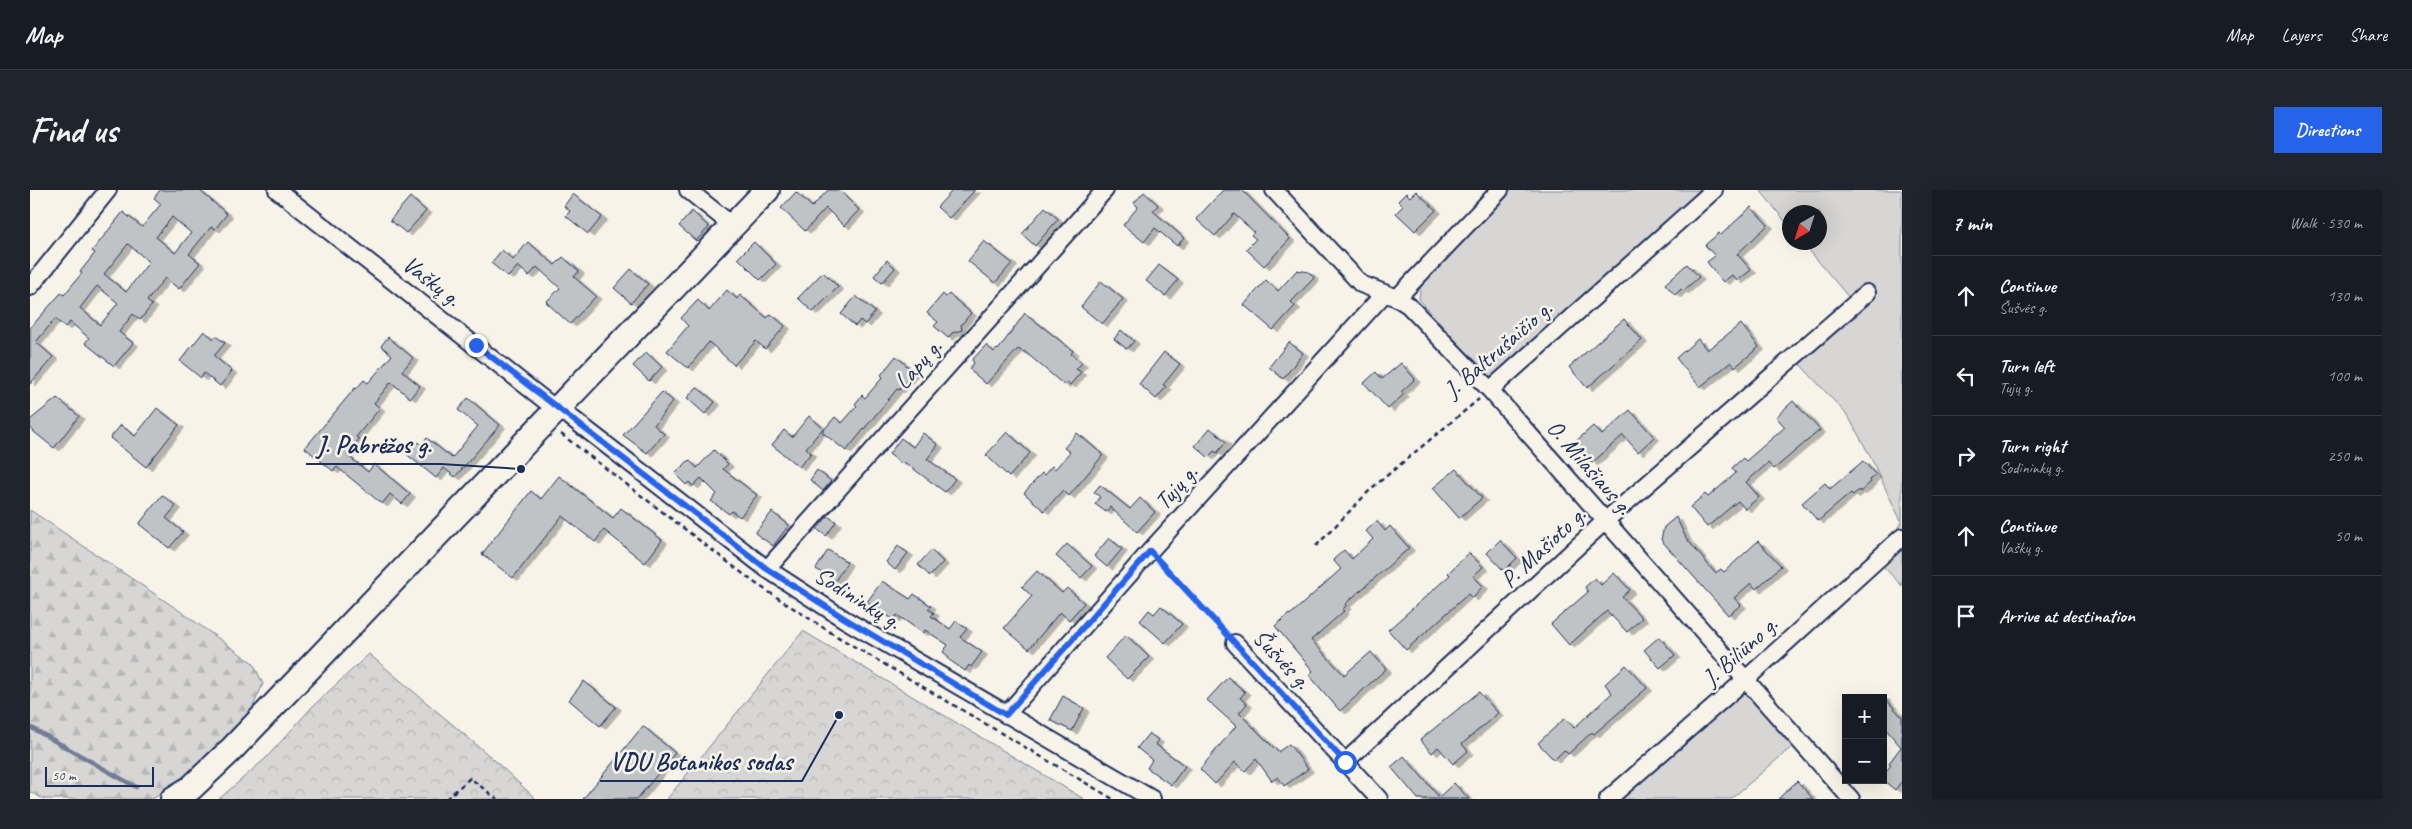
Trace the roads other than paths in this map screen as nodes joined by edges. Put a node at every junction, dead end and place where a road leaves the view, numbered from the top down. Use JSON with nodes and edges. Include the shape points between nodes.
{"nodes":[{"id":1,"x":108,"y":190,"type":"edge"},
{"id":2,"x":277,"y":190,"type":"edge"},
{"id":3,"x":688,"y":190,"type":"edge"},
{"id":4,"x":767,"y":190,"type":"edge"},
{"id":5,"x":1105,"y":190,"type":"edge"},
{"id":6,"x":1274,"y":190,"type":"edge"},
{"id":7,"x":1500,"y":190,"type":"edge"},
{"id":8,"x":1714,"y":190,"type":"edge"},
{"id":9,"x":733,"y":226,"type":"junction"},
{"id":10,"x":30,"y":287,"type":"edge"},
{"id":11,"x":1867,"y":293,"type":"dead end"},
{"id":12,"x":1390,"y":296,"type":"junction"},
{"id":13,"x":1490,"y":390,"type":"junction"},
{"id":14,"x":557,"y":410,"type":"junction"},
{"id":15,"x":1605,"y":521,"type":"junction"},
{"id":16,"x":1902,"y":537,"type":"edge"},
{"id":17,"x":767,"y":569,"type":"junction"},
{"id":18,"x":1235,"y":643,"type":"road end"},
{"id":19,"x":1745,"y":680,"type":"junction"},
{"id":20,"x":1006,"y":715,"type":"junction"},
{"id":21,"x":1345,"y":762,"type":"junction"},
{"id":22,"x":172,"y":799,"type":"edge"},
{"id":23,"x":1152,"y":799,"type":"edge"},
{"id":24,"x":1379,"y":799,"type":"edge"},
{"id":25,"x":1608,"y":799,"type":"edge"},
{"id":26,"x":1851,"y":799,"type":"edge"}],
"edges":[{"from":1,"to":10,"type":"street"},
{"from":2,"to":14,"type":"street","name":"Vaškų g."},
{"from":3,"to":9,"type":"street"},
{"from":4,"to":9,"type":"street"},
{"from":5,"to":17,"type":"street","name":"Lapų g."},
{"from":6,"to":12,"type":"street","name":"O. Milašiaus g.","via":[[1361,284]]},
{"from":7,"to":12,"type":"street","name":"Tujų g."},
{"from":8,"to":13,"type":"street","name":"J. Baltrušaičio g."},
{"from":9,"to":14,"type":"street"},
{"from":11,"to":15,"type":"street","name":"P. Mašioto g."},
{"from":12,"to":13,"type":"street","name":"O. Milašiaus g.","via":[[1408,305]]},
{"from":12,"to":20,"type":"street","name":"Tujų g.","via":[[1150,551]]},
{"from":13,"to":15,"type":"street","name":"O. Milašiaus g."},
{"from":14,"to":17,"type":"street","name":"Sodininkų g."},
{"from":14,"to":22,"type":"street","via":[[231,750],[191,788]]},
{"from":15,"to":19,"type":"street","name":"O. Milašiaus g."},
{"from":15,"to":21,"type":"street","name":"P. Mašioto g."},
{"from":16,"to":19,"type":"street","name":"J. Biliūno g."},
{"from":17,"to":20,"type":"street","name":"Sodininkų g."},
{"from":18,"to":21,"type":"street","name":"Šušvės g."},
{"from":19,"to":25,"type":"street","name":"J. Biliūno g."},
{"from":19,"to":26,"type":"street","name":"O. Milašiaus g."},
{"from":20,"to":23,"type":"street","name":"Sodininkų g."},
{"from":21,"to":24,"type":"street","name":"Šušvės g."}]}
